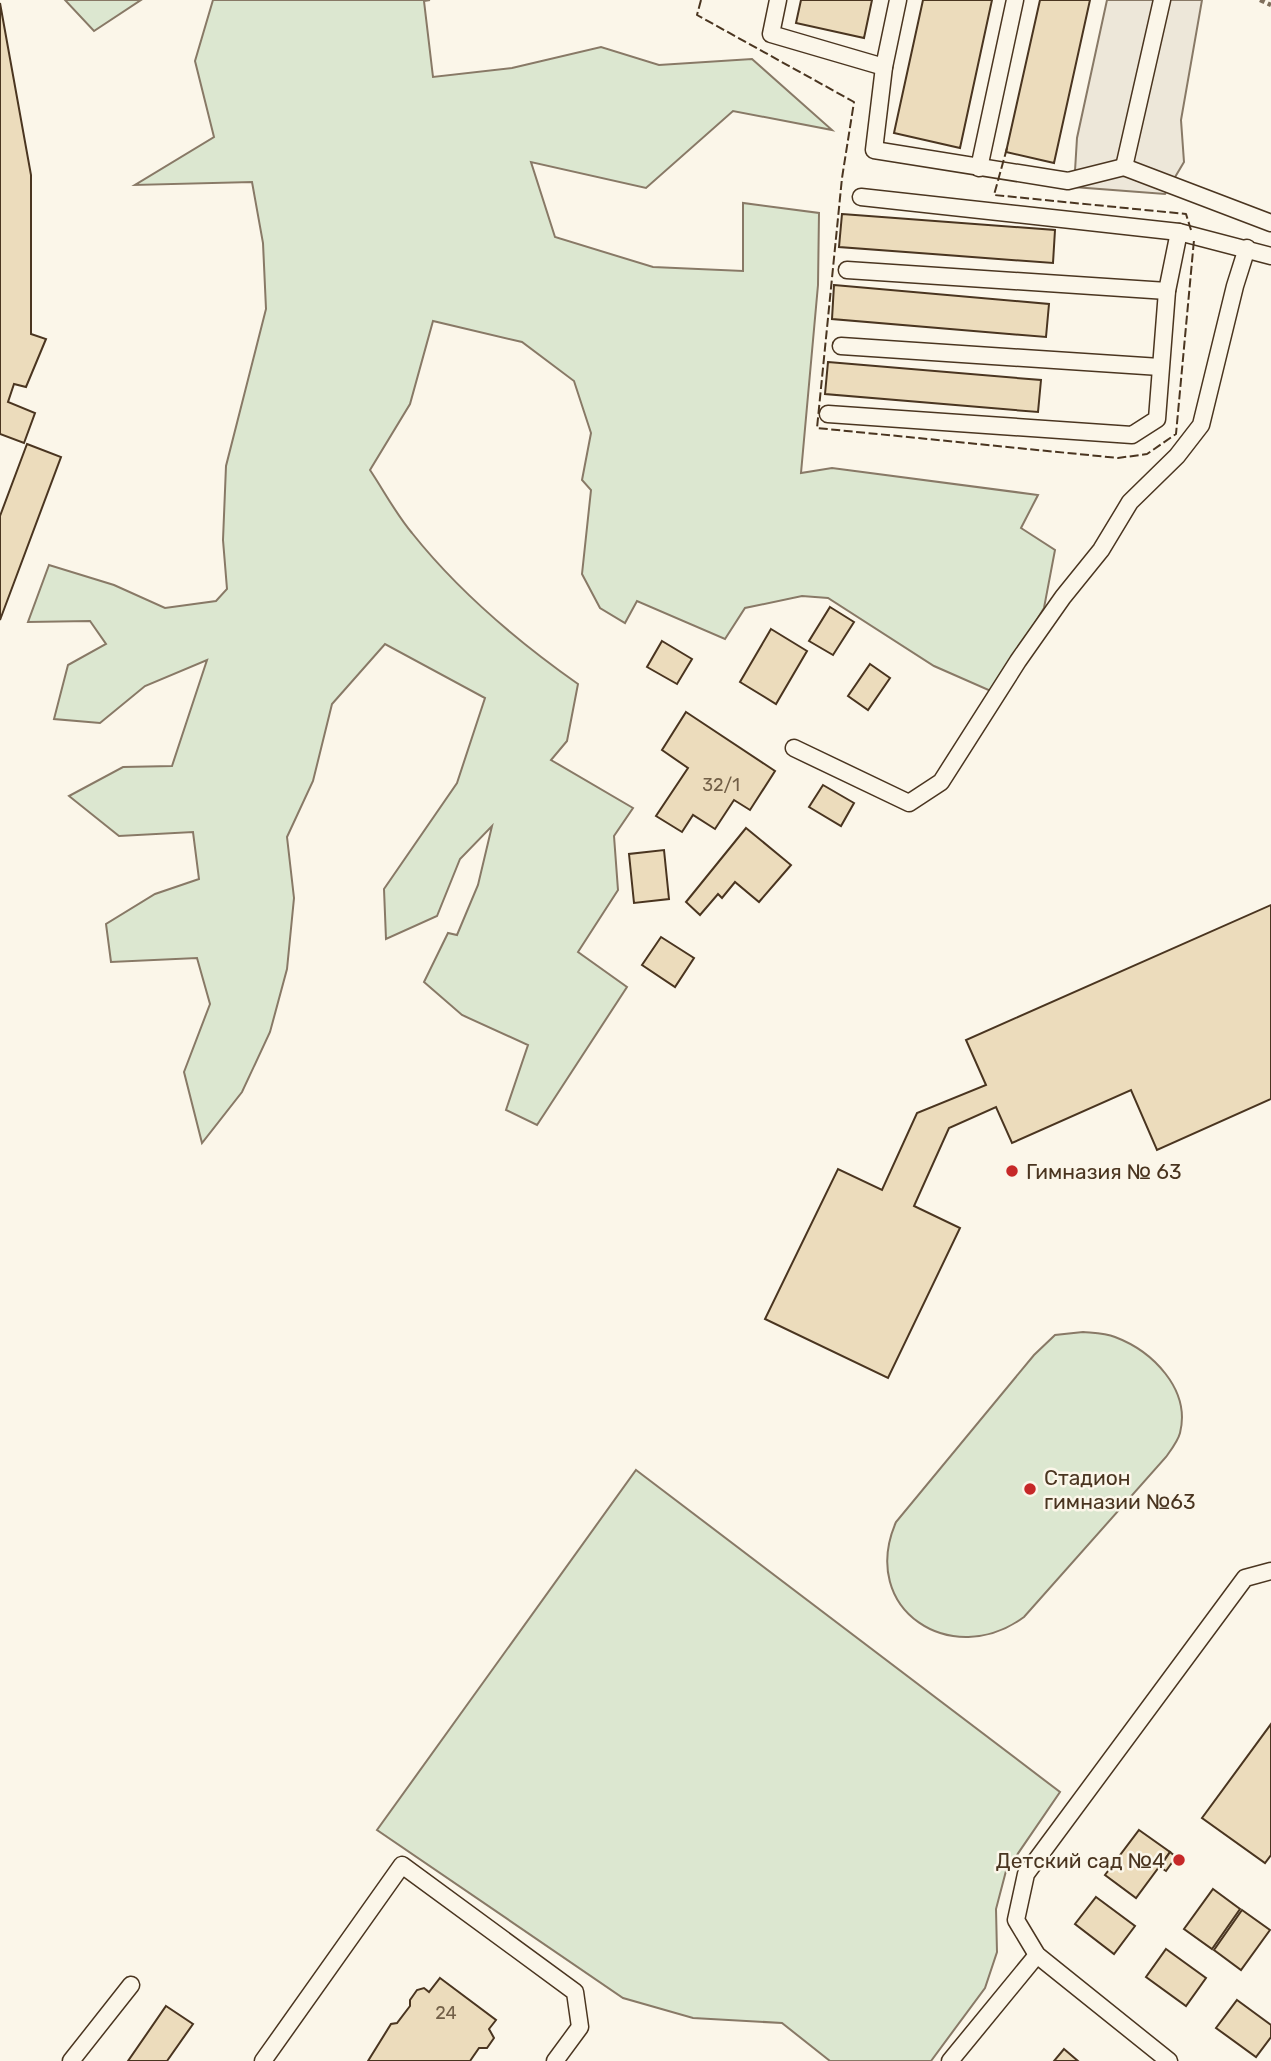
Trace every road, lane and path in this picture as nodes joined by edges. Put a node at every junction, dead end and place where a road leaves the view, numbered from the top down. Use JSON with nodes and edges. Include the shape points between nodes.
{"nodes":[{"id":1,"x":778,"y":0,"type":"edge"},
{"id":2,"x":898,"y":0,"type":"edge"},
{"id":3,"x":1016,"y":0,"type":"edge"},
{"id":4,"x":1162,"y":0,"type":"edge"},
{"id":5,"x":1260,"y":0,"type":"edge"},
{"id":6,"x":1271,"y":5,"type":"edge"},
{"id":7,"x":884,"y":67,"type":"junction"},
{"id":8,"x":1124,"y":167,"type":"junction"},
{"id":9,"x":979,"y":168,"type":"junction"},
{"id":10,"x":861,"y":197,"type":"dead end"},
{"id":11,"x":1271,"y":223,"type":"edge"},
{"id":12,"x":1179,"y":232,"type":"junction"},
{"id":13,"x":1247,"y":248,"type":"junction"},
{"id":14,"x":1271,"y":256,"type":"edge"},
{"id":15,"x":847,"y":270,"type":"dead end"},
{"id":16,"x":1167,"y":291,"type":"junction"},
{"id":17,"x":841,"y":346,"type":"dead end"},
{"id":18,"x":1160,"y":368,"type":"junction"},
{"id":19,"x":828,"y":414,"type":"dead end"},
{"id":20,"x":794,"y":748,"type":"dead end"},
{"id":21,"x":1271,"y":1571,"type":"edge"},
{"id":22,"x":1037,"y":1955,"type":"junction"},
{"id":23,"x":131,"y":1985,"type":"dead end"},
{"id":24,"x":71,"y":2061,"type":"edge"},
{"id":25,"x":263,"y":2061,"type":"edge"},
{"id":26,"x":555,"y":2061,"type":"edge"},
{"id":27,"x":950,"y":2061,"type":"edge"},
{"id":28,"x":1169,"y":2061,"type":"edge"}],
"edges":[{"from":1,"to":7,"type":"lane","via":[[771,34]]},
{"from":2,"to":7,"type":"lane"},
{"from":3,"to":9,"type":"lane"},
{"from":4,"to":8,"type":"lane"},
{"from":5,"to":6,"type":"path"},
{"from":7,"to":9,"type":"lane","via":[[874,150]]},
{"from":8,"to":9,"type":"lane","via":[[1068,180]]},
{"from":8,"to":11,"type":"lane"},
{"from":10,"to":12,"type":"lane"},
{"from":12,"to":13,"type":"lane"},
{"from":12,"to":16,"type":"lane"},
{"from":13,"to":14,"type":"lane"},
{"from":13,"to":20,"type":"lane","via":[[1201,425],[1130,502],[1101,550],[1018,661],[941,782],[909,803]]},
{"from":15,"to":16,"type":"lane"},
{"from":16,"to":18,"type":"lane"},
{"from":17,"to":18,"type":"lane"},
{"from":18,"to":19,"type":"lane","via":[[1157,419],[1132,435]]},
{"from":21,"to":22,"type":"lane","via":[[1245,1578],[1026,1874],[1016,1920]]},
{"from":22,"to":27,"type":"lane"},
{"from":22,"to":28,"type":"lane"},
{"from":23,"to":24,"type":"lane"},
{"from":25,"to":26,"type":"lane","via":[[402,1865],[575,1992],[580,2027]]}]}
